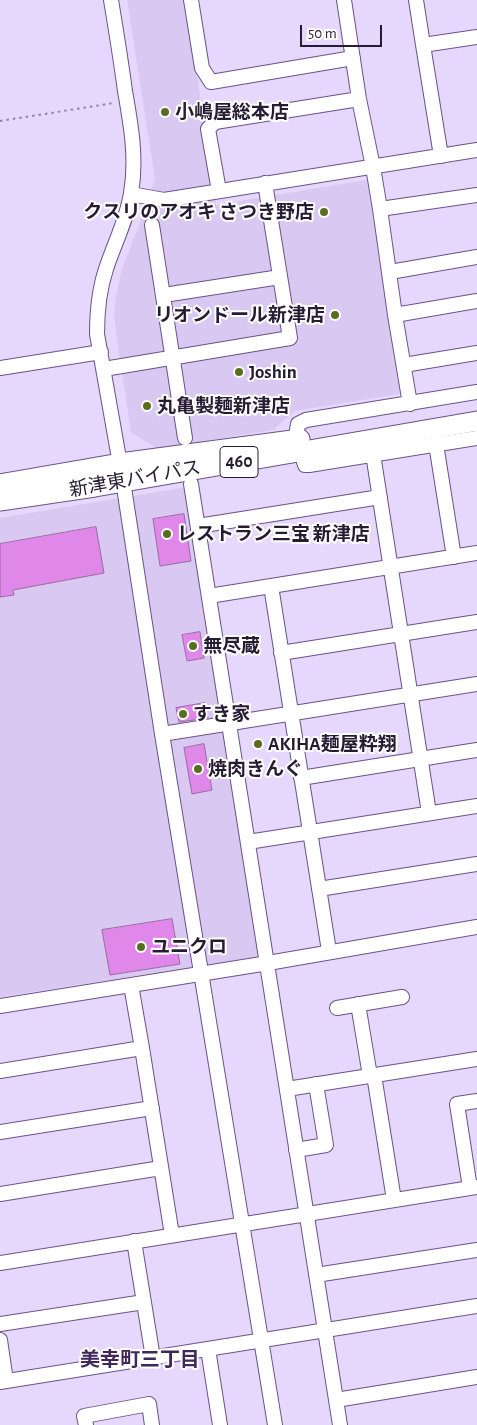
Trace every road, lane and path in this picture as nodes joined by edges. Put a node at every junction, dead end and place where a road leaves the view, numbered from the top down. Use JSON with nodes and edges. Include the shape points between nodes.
{"nodes":[{"id":1,"x":111,"y":0,"type":"edge"},
{"id":2,"x":191,"y":0,"type":"edge"},
{"id":3,"x":344,"y":0,"type":"edge"},
{"id":4,"x":416,"y":0,"type":"edge"},
{"id":5,"x":477,"y":37,"type":"edge"},
{"id":6,"x":423,"y":45,"type":"junction"},
{"id":7,"x":353,"y":58,"type":"junction"},
{"id":8,"x":359,"y":99,"type":"junction"},
{"id":9,"x":127,"y":101,"type":"junction"},
{"id":10,"x":0,"y":121,"type":"edge"},
{"id":11,"x":477,"y":150,"type":"edge"},
{"id":12,"x":441,"y":156,"type":"junction"},
{"id":13,"x":373,"y":167,"type":"junction"},
{"id":14,"x":265,"y":183,"type":"junction"},
{"id":15,"x":219,"y":190,"type":"junction"},
{"id":16,"x":131,"y":194,"type":"junction"},
{"id":17,"x":477,"y":195,"type":"edge"},
{"id":18,"x":380,"y":209,"type":"junction"},
{"id":19,"x":152,"y":225,"type":"dead end"},
{"id":20,"x":477,"y":257,"type":"edge"},
{"id":21,"x":390,"y":272,"type":"junction"},
{"id":22,"x":280,"y":277,"type":"junction"},
{"id":23,"x":164,"y":295,"type":"junction"},
{"id":24,"x":477,"y":301,"type":"edge"},
{"id":25,"x":395,"y":314,"type":"junction"},
{"id":26,"x":101,"y":352,"type":"junction"},
{"id":27,"x":477,"y":354,"type":"edge"},
{"id":28,"x":174,"y":357,"type":"junction"},
{"id":29,"x":404,"y":365,"type":"junction"},
{"id":30,"x":0,"y":368,"type":"edge"},
{"id":31,"x":104,"y":369,"type":"junction"},
{"id":32,"x":477,"y":392,"type":"edge"},
{"id":33,"x":410,"y":404,"type":"junction"},
{"id":34,"x":477,"y":409,"type":"edge"},
{"id":35,"x":477,"y":421,"type":"edge"},
{"id":36,"x":185,"y":438,"type":"dead end"},
{"id":37,"x":477,"y":438,"type":"edge"},
{"id":38,"x":436,"y":444,"type":"junction"},
{"id":39,"x":300,"y":445,"type":"junction"},
{"id":40,"x":373,"y":454,"type":"junction"},
{"id":41,"x":122,"y":472,"type":"junction"},
{"id":42,"x":0,"y":484,"type":"edge"},
{"id":43,"x":191,"y":484,"type":"dead end"},
{"id":44,"x":380,"y":497,"type":"junction"},
{"id":45,"x":0,"y":501,"type":"edge"},
{"id":46,"x":198,"y":526,"type":"junction"},
{"id":47,"x":477,"y":553,"type":"edge"},
{"id":48,"x":454,"y":557,"type":"junction"},
{"id":49,"x":390,"y":567,"type":"junction"},
{"id":50,"x":271,"y":586,"type":"junction"},
{"id":51,"x":209,"y":596,"type":"junction"},
{"id":52,"x":477,"y":622,"type":"edge"},
{"id":53,"x":401,"y":634,"type":"junction"},
{"id":54,"x":282,"y":653,"type":"junction"},
{"id":55,"x":477,"y":684,"type":"edge"},
{"id":56,"x":411,"y":694,"type":"junction"},
{"id":57,"x":291,"y":713,"type":"junction"},
{"id":58,"x":229,"y":723,"type":"junction"},
{"id":59,"x":162,"y":734,"type":"junction"},
{"id":60,"x":477,"y":750,"type":"edge"},
{"id":61,"x":421,"y":759,"type":"junction"},
{"id":62,"x":301,"y":778,"type":"junction"},
{"id":63,"x":477,"y":806,"type":"edge"},
{"id":64,"x":429,"y":813,"type":"junction"},
{"id":65,"x":310,"y":832,"type":"junction"},
{"id":66,"x":248,"y":842,"type":"junction"},
{"id":67,"x":477,"y":864,"type":"edge"},
{"id":68,"x":319,"y":889,"type":"junction"},
{"id":69,"x":477,"y":927,"type":"edge"},
{"id":70,"x":329,"y":951,"type":"junction"},
{"id":71,"x":268,"y":963,"type":"junction"},
{"id":72,"x":202,"y":973,"type":"junction"},
{"id":73,"x":131,"y":985,"type":"junction"},
{"id":74,"x":402,"y":997,"type":"dead end"},
{"id":75,"x":358,"y":1004,"type":"junction"},
{"id":76,"x":0,"y":1006,"type":"edge"},
{"id":77,"x":337,"y":1008,"type":"dead end"},
{"id":78,"x":142,"y":1048,"type":"junction"},
{"id":79,"x":477,"y":1058,"type":"edge"},
{"id":80,"x":0,"y":1071,"type":"edge"},
{"id":81,"x":372,"y":1075,"type":"junction"},
{"id":82,"x":316,"y":1084,"type":"junction"},
{"id":83,"x":287,"y":1089,"type":"junction"},
{"id":84,"x":477,"y":1101,"type":"edge"},
{"id":85,"x":152,"y":1108,"type":"junction"},
{"id":86,"x":0,"y":1132,"type":"edge"},
{"id":87,"x":296,"y":1150,"type":"junction"},
{"id":88,"x":161,"y":1168,"type":"junction"},
{"id":89,"x":474,"y":1188,"type":"edge"},
{"id":90,"x":0,"y":1194,"type":"edge"},
{"id":91,"x":394,"y":1200,"type":"junction"},
{"id":92,"x":306,"y":1214,"type":"junction"},
{"id":93,"x":242,"y":1224,"type":"junction"},
{"id":94,"x":172,"y":1235,"type":"junction"},
{"id":95,"x":134,"y":1241,"type":"junction"},
{"id":96,"x":477,"y":1250,"type":"edge"},
{"id":97,"x":0,"y":1263,"type":"edge"},
{"id":98,"x":316,"y":1275,"type":"junction"},
{"id":99,"x":144,"y":1302,"type":"junction"},
{"id":100,"x":477,"y":1306,"type":"edge"},
{"id":101,"x":0,"y":1324,"type":"edge"},
{"id":102,"x":325,"y":1330,"type":"junction"},
{"id":103,"x":0,"y":1340,"type":"edge"},
{"id":104,"x":261,"y":1340,"type":"junction"},
{"id":105,"x":208,"y":1349,"type":"junction"},
{"id":106,"x":153,"y":1358,"type":"junction"},
{"id":107,"x":477,"y":1377,"type":"edge"},
{"id":108,"x":3,"y":1381,"type":"edge"},
{"id":109,"x":336,"y":1400,"type":"junction"},
{"id":110,"x":86,"y":1425,"type":"edge"},
{"id":111,"x":152,"y":1425,"type":"edge"},
{"id":112,"x":220,"y":1425,"type":"edge"},
{"id":113,"x":275,"y":1425,"type":"edge"},
{"id":114,"x":340,"y":1425,"type":"edge"}],
"edges":[{"from":1,"to":9,"type":"street"},
{"from":2,"to":7,"type":"street","via":[[202,68],[211,82]]},
{"from":3,"to":7,"type":"street"},
{"from":4,"to":6,"type":"street"},
{"from":5,"to":6,"type":"street"},
{"from":6,"to":12,"type":"street"},
{"from":7,"to":8,"type":"street"},
{"from":8,"to":13,"type":"street"},
{"from":8,"to":15,"type":"street","via":[[214,122],[208,129]]},
{"from":9,"to":10,"type":"path"},
{"from":9,"to":16,"type":"street","via":[[134,160]]},
{"from":11,"to":12,"type":"street"},
{"from":12,"to":13,"type":"street"},
{"from":13,"to":14,"type":"street"},
{"from":13,"to":18,"type":"street"},
{"from":14,"to":15,"type":"street"},
{"from":14,"to":22,"type":"street"},
{"from":15,"to":16,"type":"street","via":[[164,200]]},
{"from":16,"to":26,"type":"street","via":[[101,287],[97,334]]},
{"from":17,"to":18,"type":"street"},
{"from":18,"to":21,"type":"street"},
{"from":19,"to":23,"type":"street"},
{"from":20,"to":21,"type":"street"},
{"from":21,"to":25,"type":"street"},
{"from":22,"to":23,"type":"street"},
{"from":22,"to":28,"type":"street","via":[[290,338]]},
{"from":23,"to":28,"type":"street"},
{"from":24,"to":25,"type":"street"},
{"from":25,"to":29,"type":"street"},
{"from":26,"to":30,"type":"street"},
{"from":26,"to":31,"type":"street"},
{"from":27,"to":29,"type":"street"},
{"from":28,"to":31,"type":"street"},
{"from":28,"to":36,"type":"street"},
{"from":29,"to":33,"type":"street"},
{"from":31,"to":41,"type":"street"},
{"from":32,"to":33,"type":"street"},
{"from":33,"to":39,"type":"street","via":[[306,420],[298,424]]},
{"from":34,"to":39,"type":"highway","name":"新津東バイパス","number":"460"},
{"from":35,"to":39,"type":"highway","name":"新津東バイパス","number":"460"},
{"from":37,"to":38,"type":"street"},
{"from":38,"to":40,"type":"street"},
{"from":38,"to":48,"type":"street"},
{"from":39,"to":40,"type":"street","via":[[305,465]]},
{"from":39,"to":41,"type":"highway","name":"新津東バイパス","number":"460"},
{"from":40,"to":44,"type":"street"},
{"from":41,"to":42,"type":"highway","name":"新津東バイパス","number":"460"},
{"from":41,"to":45,"type":"highway","name":"新津東バイパス","number":"460"},
{"from":41,"to":59,"type":"street"},
{"from":43,"to":46,"type":"street"},
{"from":44,"to":46,"type":"street"},
{"from":44,"to":49,"type":"street"},
{"from":46,"to":51,"type":"street"},
{"from":47,"to":48,"type":"street"},
{"from":48,"to":49,"type":"street"},
{"from":49,"to":50,"type":"street"},
{"from":49,"to":53,"type":"street"},
{"from":50,"to":51,"type":"street"},
{"from":50,"to":54,"type":"street"},
{"from":51,"to":58,"type":"street"},
{"from":52,"to":53,"type":"street"},
{"from":53,"to":54,"type":"street"},
{"from":53,"to":56,"type":"street"},
{"from":54,"to":57,"type":"street"},
{"from":55,"to":56,"type":"street"},
{"from":56,"to":57,"type":"street"},
{"from":56,"to":61,"type":"street"},
{"from":57,"to":58,"type":"street"},
{"from":57,"to":62,"type":"street"},
{"from":58,"to":59,"type":"street"},
{"from":58,"to":66,"type":"street"},
{"from":59,"to":72,"type":"street"},
{"from":60,"to":61,"type":"street"},
{"from":61,"to":62,"type":"street"},
{"from":61,"to":64,"type":"street"},
{"from":62,"to":65,"type":"street"},
{"from":63,"to":64,"type":"street"},
{"from":64,"to":65,"type":"street"},
{"from":65,"to":66,"type":"street"},
{"from":65,"to":68,"type":"street"},
{"from":66,"to":71,"type":"street"},
{"from":67,"to":68,"type":"street"},
{"from":68,"to":70,"type":"street"},
{"from":69,"to":70,"type":"street"},
{"from":70,"to":71,"type":"street"},
{"from":71,"to":72,"type":"street"},
{"from":71,"to":83,"type":"street"},
{"from":72,"to":73,"type":"street"},
{"from":72,"to":93,"type":"street"},
{"from":73,"to":76,"type":"street"},
{"from":73,"to":78,"type":"street"},
{"from":74,"to":75,"type":"street"},
{"from":75,"to":77,"type":"street"},
{"from":75,"to":81,"type":"street"},
{"from":78,"to":80,"type":"street"},
{"from":78,"to":85,"type":"street"},
{"from":79,"to":81,"type":"street"},
{"from":81,"to":82,"type":"street"},
{"from":81,"to":91,"type":"street"},
{"from":82,"to":83,"type":"street"},
{"from":82,"to":87,"type":"street","via":[[326,1145]]},
{"from":83,"to":87,"type":"street"},
{"from":84,"to":89,"type":"street","via":[[457,1104]]},
{"from":85,"to":86,"type":"street"},
{"from":85,"to":88,"type":"street"},
{"from":87,"to":92,"type":"street"},
{"from":88,"to":90,"type":"street"},
{"from":88,"to":94,"type":"street"},
{"from":89,"to":91,"type":"street"},
{"from":91,"to":92,"type":"street"},
{"from":92,"to":93,"type":"street"},
{"from":92,"to":98,"type":"street"},
{"from":93,"to":94,"type":"street"},
{"from":93,"to":104,"type":"street"},
{"from":94,"to":95,"type":"street"},
{"from":95,"to":97,"type":"street"},
{"from":95,"to":99,"type":"street"},
{"from":96,"to":98,"type":"street"},
{"from":98,"to":102,"type":"street"},
{"from":99,"to":101,"type":"street"},
{"from":99,"to":106,"type":"street"},
{"from":100,"to":102,"type":"street"},
{"from":102,"to":104,"type":"street"},
{"from":102,"to":109,"type":"street"},
{"from":103,"to":108,"type":"street"},
{"from":104,"to":105,"type":"street"},
{"from":104,"to":113,"type":"street"},
{"from":105,"to":106,"type":"street"},
{"from":105,"to":112,"type":"street"},
{"from":106,"to":108,"type":"street"},
{"from":107,"to":109,"type":"street"},
{"from":109,"to":114,"type":"street"},
{"from":110,"to":111,"type":"street","via":[[84,1416],[149,1404]]}]}
